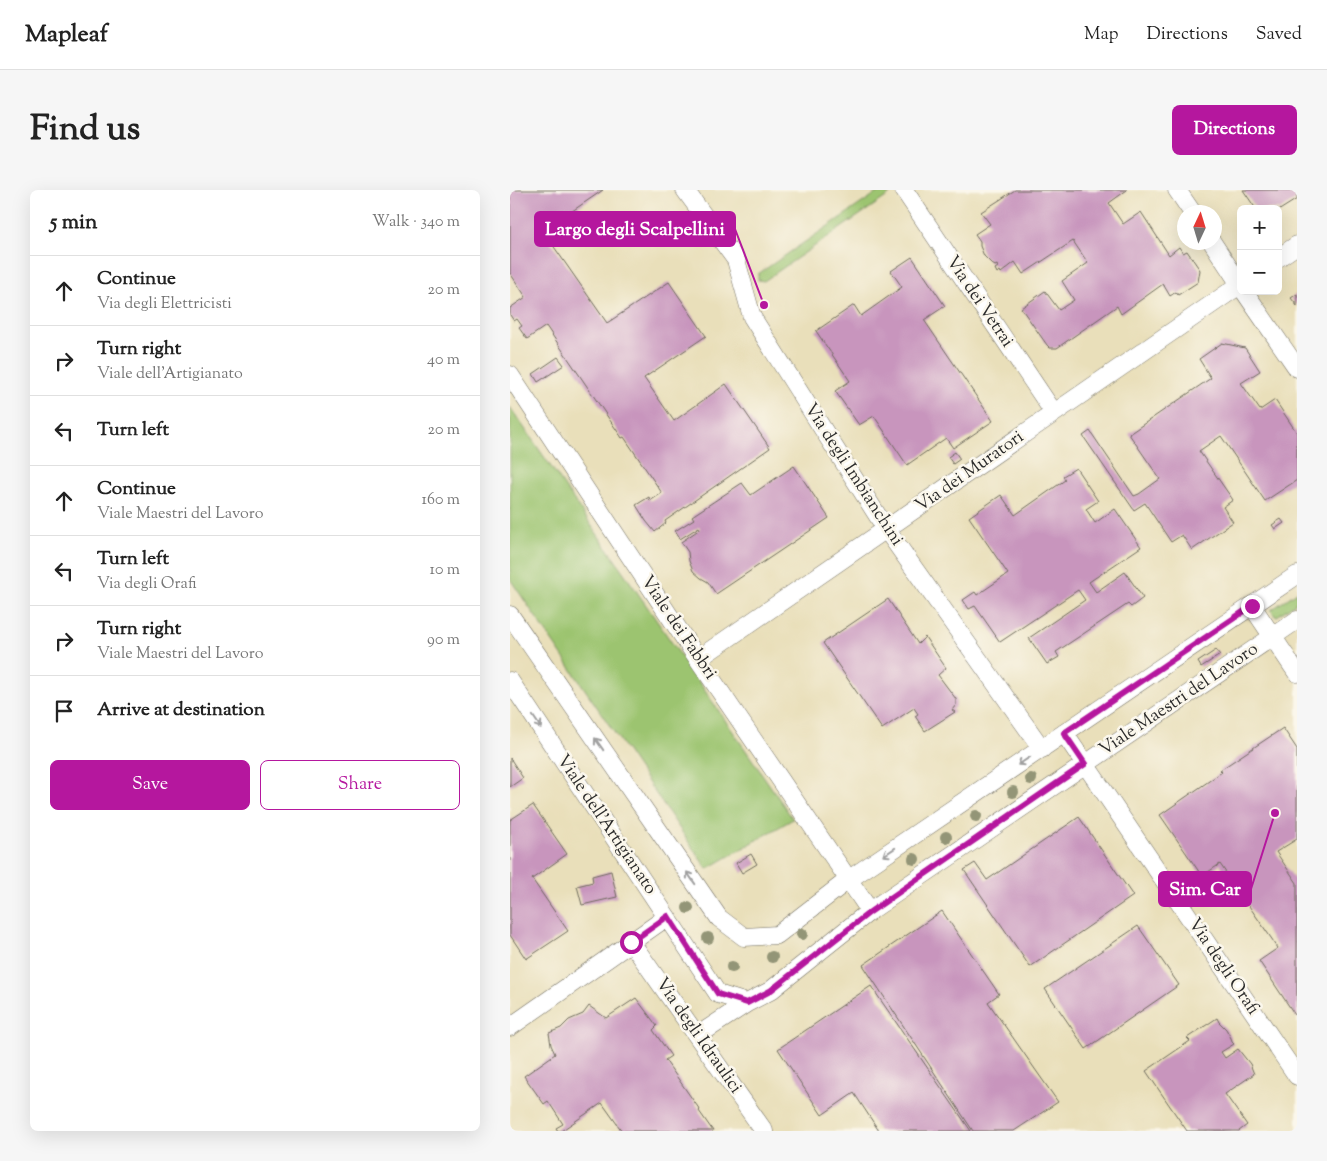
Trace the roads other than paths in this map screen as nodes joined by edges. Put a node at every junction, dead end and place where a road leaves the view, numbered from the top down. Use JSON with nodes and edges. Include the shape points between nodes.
{"nodes":[{"id":1,"x":685,"y":190,"type":"edge"},
{"id":2,"x":904,"y":190,"type":"edge"},
{"id":3,"x":1176,"y":190,"type":"edge"},
{"id":4,"x":1187,"y":205,"type":"edge"},
{"id":5,"x":1297,"y":245,"type":"edge"},
{"id":6,"x":1217,"y":250,"type":"edge"},
{"id":7,"x":1282,"y":255,"type":"edge"},
{"id":8,"x":1237,"y":280,"type":"edge"},
{"id":9,"x":1237,"y":289,"type":"edge"},
{"id":10,"x":1247,"y":295,"type":"edge"},
{"id":11,"x":1297,"y":368,"type":"edge"},
{"id":12,"x":510,"y":375,"type":"edge"},
{"id":13,"x":1054,"y":413,"type":"junction"},
{"id":14,"x":886,"y":529,"type":"junction"},
{"id":15,"x":1297,"y":575,"type":"edge"},
{"id":16,"x":1252,"y":606,"type":"junction"},
{"id":17,"x":510,"y":615,"type":"edge"},
{"id":18,"x":1297,"y":620,"type":"edge"},
{"id":19,"x":1273,"y":637,"type":"junction"},
{"id":20,"x":698,"y":659,"type":"junction"},
{"id":21,"x":1297,"y":673,"type":"edge"},
{"id":22,"x":510,"y":681,"type":"edge"},
{"id":23,"x":1064,"y":733,"type":"junction"},
{"id":24,"x":1042,"y":749,"type":"junction"},
{"id":25,"x":1085,"y":764,"type":"junction"},
{"id":26,"x":848,"y":880,"type":"junction"},
{"id":27,"x":870,"y":912,"type":"junction"},
{"id":28,"x":668,"y":916,"type":"junction"},
{"id":29,"x":631,"y":942,"type":"junction"},
{"id":30,"x":747,"y":1003,"type":"junction"},
{"id":31,"x":510,"y":1027,"type":"edge"},
{"id":32,"x":698,"y":1036,"type":"junction"},
{"id":33,"x":1297,"y":1076,"type":"edge"},
{"id":34,"x":764,"y":1131,"type":"edge"}],
"edges":[{"from":1,"to":14,"type":"street","name":"Via degli Imbianchini","via":[[736,260],[752,317]]},
{"from":2,"to":13,"type":"street","name":"Via dei Vetrai"},
{"from":3,"to":4,"type":"street"},
{"from":5,"to":7,"type":"street"},
{"from":6,"to":8,"type":"street"},
{"from":9,"to":13,"type":"street","name":"Via dei Muratori"},
{"from":10,"to":11,"type":"street"},
{"from":12,"to":20,"type":"street","name":"Viale dei Fabbri"},
{"from":13,"to":14,"type":"street","name":"Via dei Muratori"},
{"from":14,"to":20,"type":"street","name":"Via dei Muratori"},
{"from":14,"to":24,"type":"street","name":"Via degli Imbianchini"},
{"from":15,"to":16,"type":"street","name":"Viale Maestri del Lavoro"},
{"from":16,"to":19,"type":"street"},
{"from":16,"to":23,"type":"street","name":"Viale Maestri del Lavoro"},
{"from":26,"to":17,"type":"street","name":"Viale Maestri del Lavoro","one_way":true,"via":[[777,935],[744,937],[719,918]]},
{"from":18,"to":19,"type":"street","name":"Viale Maestri del Lavoro"},
{"from":19,"to":21,"type":"street"},
{"from":19,"to":25,"type":"street","name":"Viale Maestri del Lavoro"},
{"from":20,"to":26,"type":"street","name":"Viale dei Fabbri"},
{"from":22,"to":28,"type":"street","name":"Viale dell'Artigianato","one_way":true},
{"from":23,"to":24,"type":"street","name":"Viale Maestri del Lavoro"},
{"from":23,"to":25,"type":"street","name":"Via degli Orafi"},
{"from":24,"to":26,"type":"street","name":"Viale Maestri del Lavoro","one_way":true},
{"from":25,"to":27,"type":"street","name":"Viale Maestri del Lavoro"},
{"from":25,"to":33,"type":"street","name":"Via degli Orafi"},
{"from":26,"to":27,"type":"street","name":"Viale dei Fabbri"},
{"from":27,"to":30,"type":"street","name":"Viale Maestri del Lavoro","via":[[770,991]]},
{"from":28,"to":29,"type":"street"},
{"from":28,"to":30,"type":"street","name":"Viale dell'Artigianato","via":[[718,994]]},
{"from":29,"to":31,"type":"street"},
{"from":29,"to":32,"type":"street","name":"Via degli Idraulici"},
{"from":30,"to":32,"type":"street","name":"Viale Maestri del Lavoro"},
{"from":32,"to":34,"type":"street","name":"Via degli Idraulici"}]}
